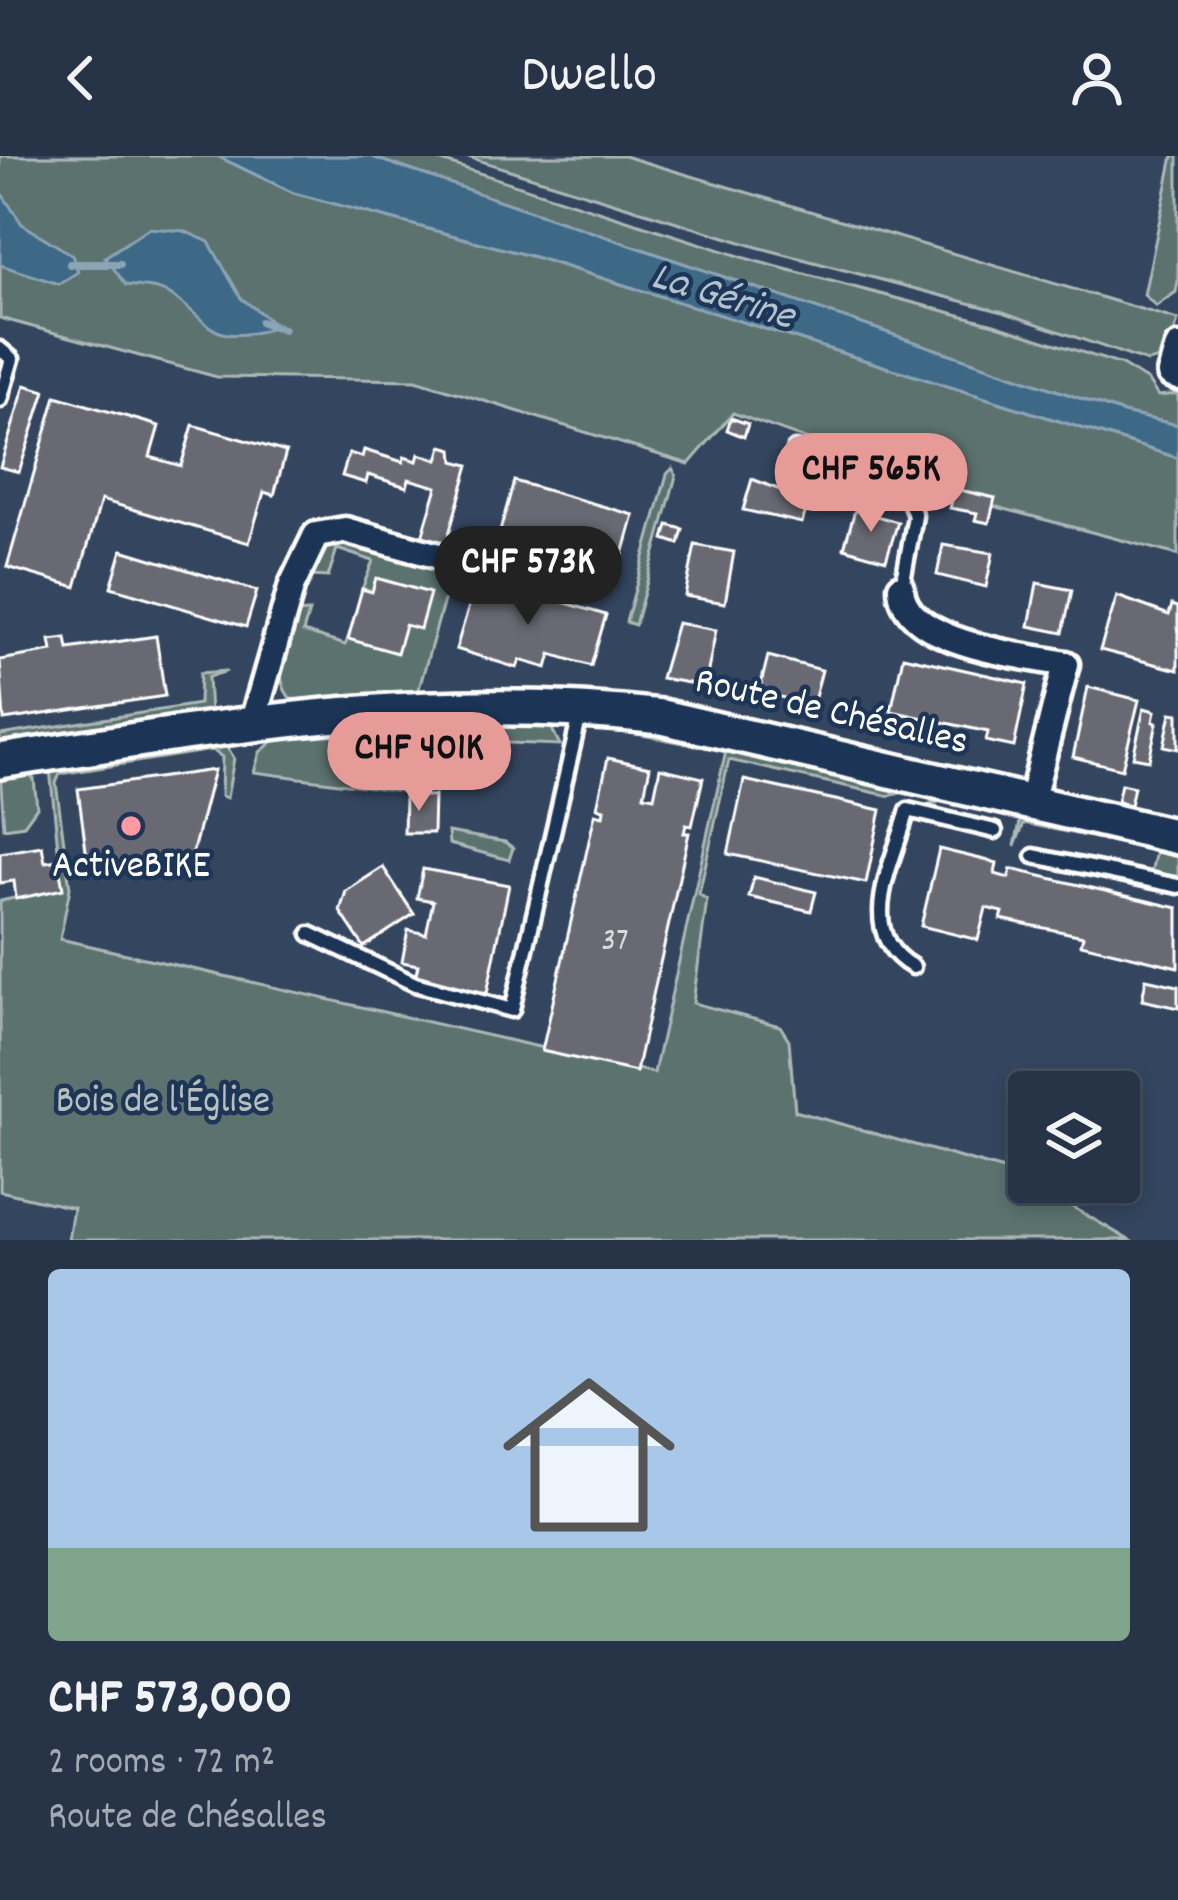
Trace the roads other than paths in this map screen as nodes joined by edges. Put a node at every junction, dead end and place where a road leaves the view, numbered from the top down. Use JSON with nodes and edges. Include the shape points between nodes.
{"nodes":[{"id":1,"x":1178,"y":347,"type":"edge"},
{"id":2,"x":0,"y":349,"type":"edge"},
{"id":3,"x":1174,"y":376,"type":"edge"},
{"id":4,"x":0,"y":400,"type":"edge"},
{"id":5,"x":795,"y":449,"type":"dead end"},
{"id":6,"x":460,"y":562,"type":"dead end"},
{"id":7,"x":901,"y":587,"type":"joint"},
{"id":8,"x":582,"y":708,"type":"junction"},
{"id":9,"x":253,"y":721,"type":"junction"},
{"id":10,"x":0,"y":761,"type":"edge"},
{"id":11,"x":917,"y":777,"type":"junction"},
{"id":12,"x":1031,"y":803,"type":"junction"},
{"id":13,"x":908,"y":810,"type":"junction"},
{"id":14,"x":995,"y":831,"type":"dead end"},
{"id":15,"x":1178,"y":837,"type":"edge"},
{"id":16,"x":1034,"y":856,"type":"dead end"},
{"id":17,"x":1178,"y":886,"type":"edge"},
{"id":18,"x":310,"y":934,"type":"dead end"},
{"id":19,"x":913,"y":967,"type":"dead end"}],
"edges":[{"from":1,"to":3,"type":"street"},
{"from":2,"to":4,"type":"lane","via":[[12,358]]},
{"from":5,"to":7,"type":"lane","via":[[905,487],[916,516]]},
{"from":6,"to":9,"type":"street","via":[[345,530],[316,535],[292,585]]},
{"from":7,"to":12,"type":"street","via":[[913,620],[934,630],[1066,664]]},
{"from":8,"to":9,"type":"street","name":"Route de Chésalles","via":[[434,705]]},
{"from":8,"to":11,"type":"street","name":"Route de Chésalles","via":[[662,717]]},
{"from":8,"to":18,"type":"lane","via":[[512,1010],[415,984]]},
{"from":9,"to":10,"type":"street","name":"Route de Chésalles"},
{"from":11,"to":12,"type":"street","name":"Route de Chésalles"},
{"from":11,"to":13,"type":"lane"},
{"from":12,"to":15,"type":"street","name":"Route de Chésalles"},
{"from":13,"to":14,"type":"lane"},
{"from":13,"to":19,"type":"lane","via":[[878,921],[892,954]]},
{"from":16,"to":17,"type":"lane"}]}
